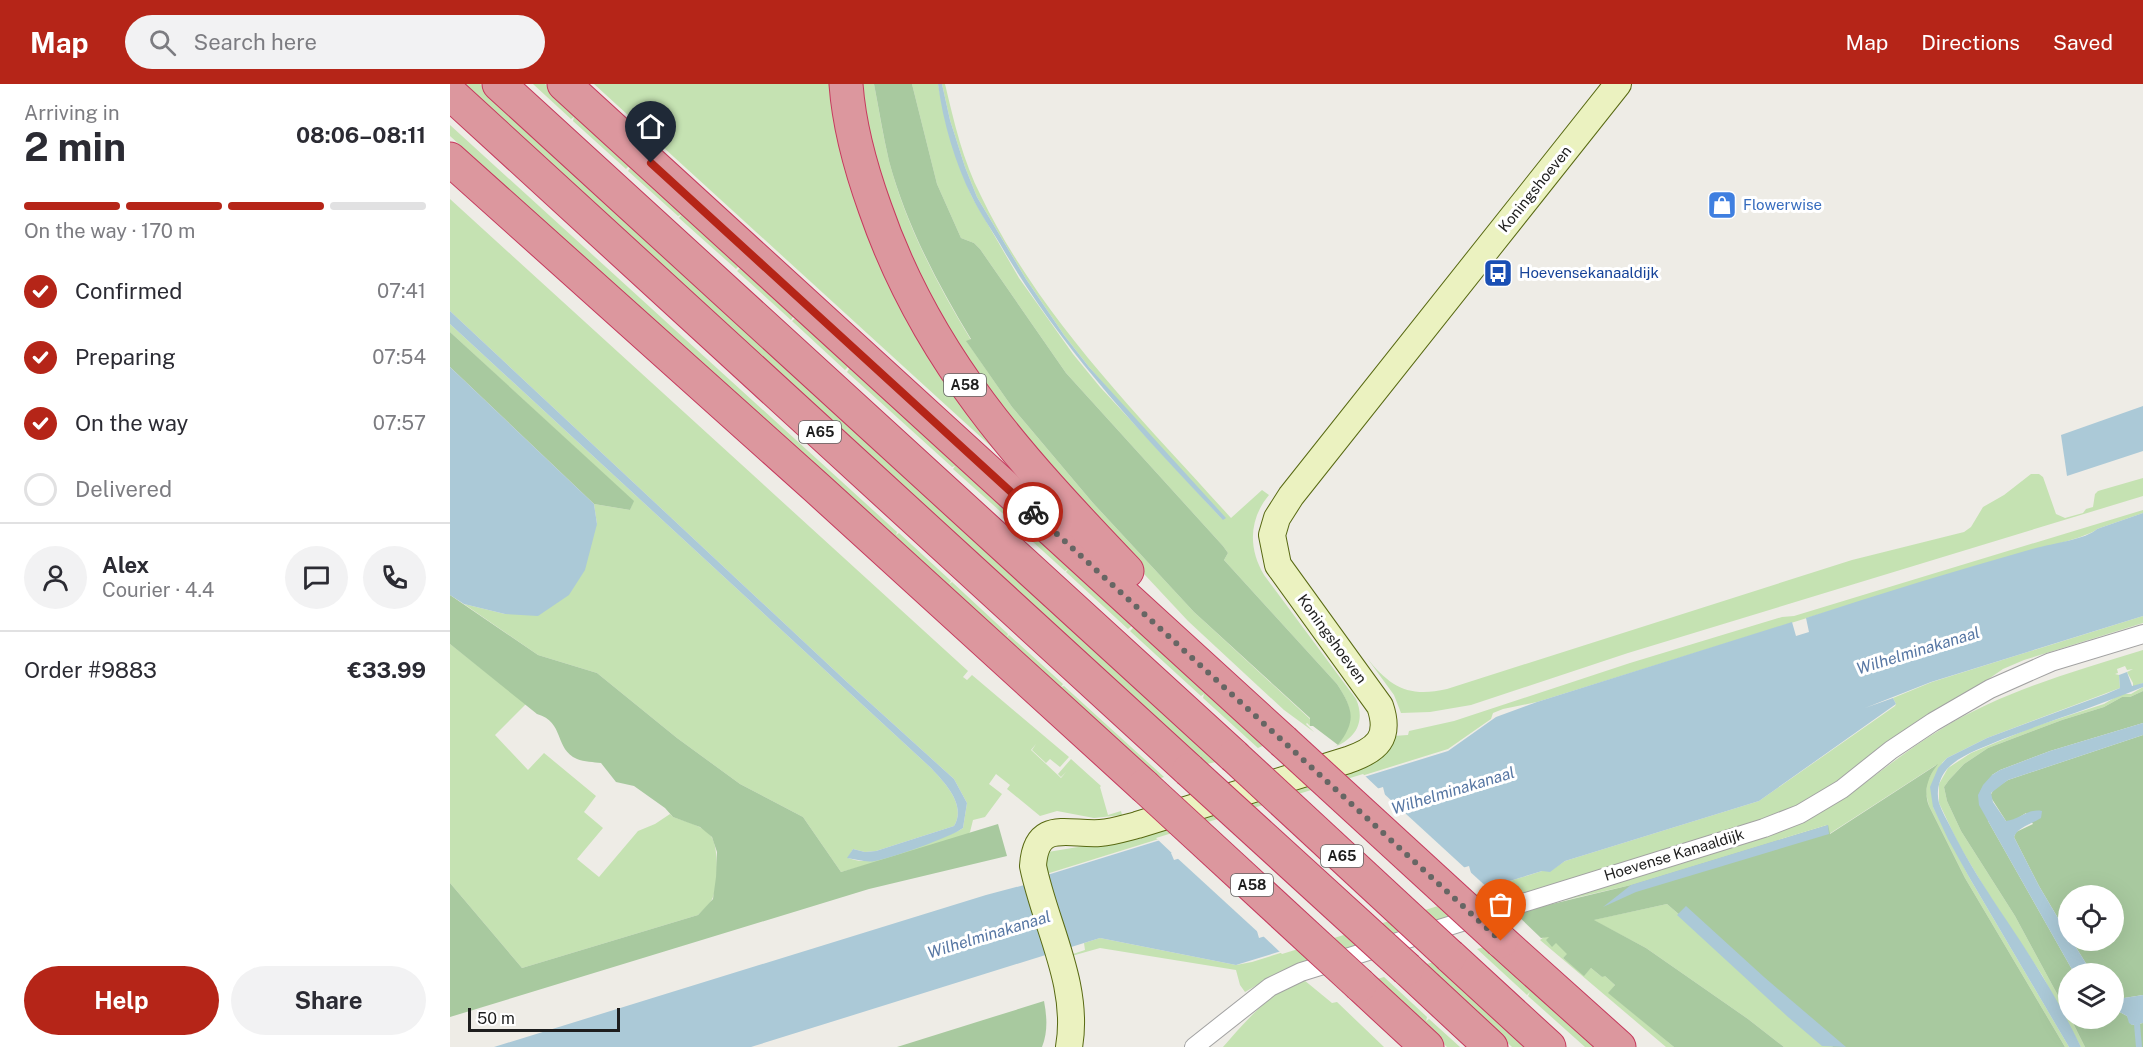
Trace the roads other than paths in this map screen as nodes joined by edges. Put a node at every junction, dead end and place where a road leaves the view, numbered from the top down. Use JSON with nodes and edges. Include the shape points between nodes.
{"nodes":[{"id":1,"x":499,"y":84,"type":"edge"},
{"id":2,"x":564,"y":84,"type":"edge"},
{"id":3,"x":846,"y":84,"type":"edge"},
{"id":4,"x":1618,"y":84,"type":"edge"},
{"id":5,"x":450,"y":93,"type":"edge"},
{"id":6,"x":450,"y":159,"type":"edge"},
{"id":7,"x":2143,"y":634,"type":"edge"},
{"id":8,"x":1171,"y":638,"type":"junction"},
{"id":9,"x":1196,"y":1046,"type":"edge"},
{"id":10,"x":1069,"y":1047,"type":"edge"},
{"id":11,"x":1427,"y":1047,"type":"edge"},
{"id":12,"x":1491,"y":1047,"type":"edge"},
{"id":13,"x":1549,"y":1047,"type":"edge"},
{"id":14,"x":1619,"y":1047,"type":"edge"}],
"edges":[{"from":1,"to":13,"type":"highway","number":"A65","bridge":true},
{"from":2,"to":8,"type":"highway","number":"A58"},
{"from":3,"to":8,"type":"highway","number":"A58","via":[[857,149],[875,209],[896,265],[938,343],[1019,456],[1128,572]]},
{"from":4,"to":10,"type":"street","name":"Koningshoeven","via":[[1277,518],[1272,534],[1278,565],[1380,706],[1385,722],[1380,741],[1365,754],[1348,760],[1137,825],[1102,833],[1053,832],[1035,848],[1035,880],[1059,952],[1072,1015]]},
{"from":5,"to":12,"type":"highway","number":"A65","bridge":true},
{"from":6,"to":11,"type":"highway","number":"A58","bridge":true,"via":[[826,496]]},
{"from":7,"to":9,"type":"street","name":"Hoevense Kanaaldijk","via":[[2051,662],[1990,689],[1933,722],[1842,789],[1800,814],[1301,972],[1270,987]]},
{"from":8,"to":14,"type":"highway","number":"A58","bridge":true}]}
